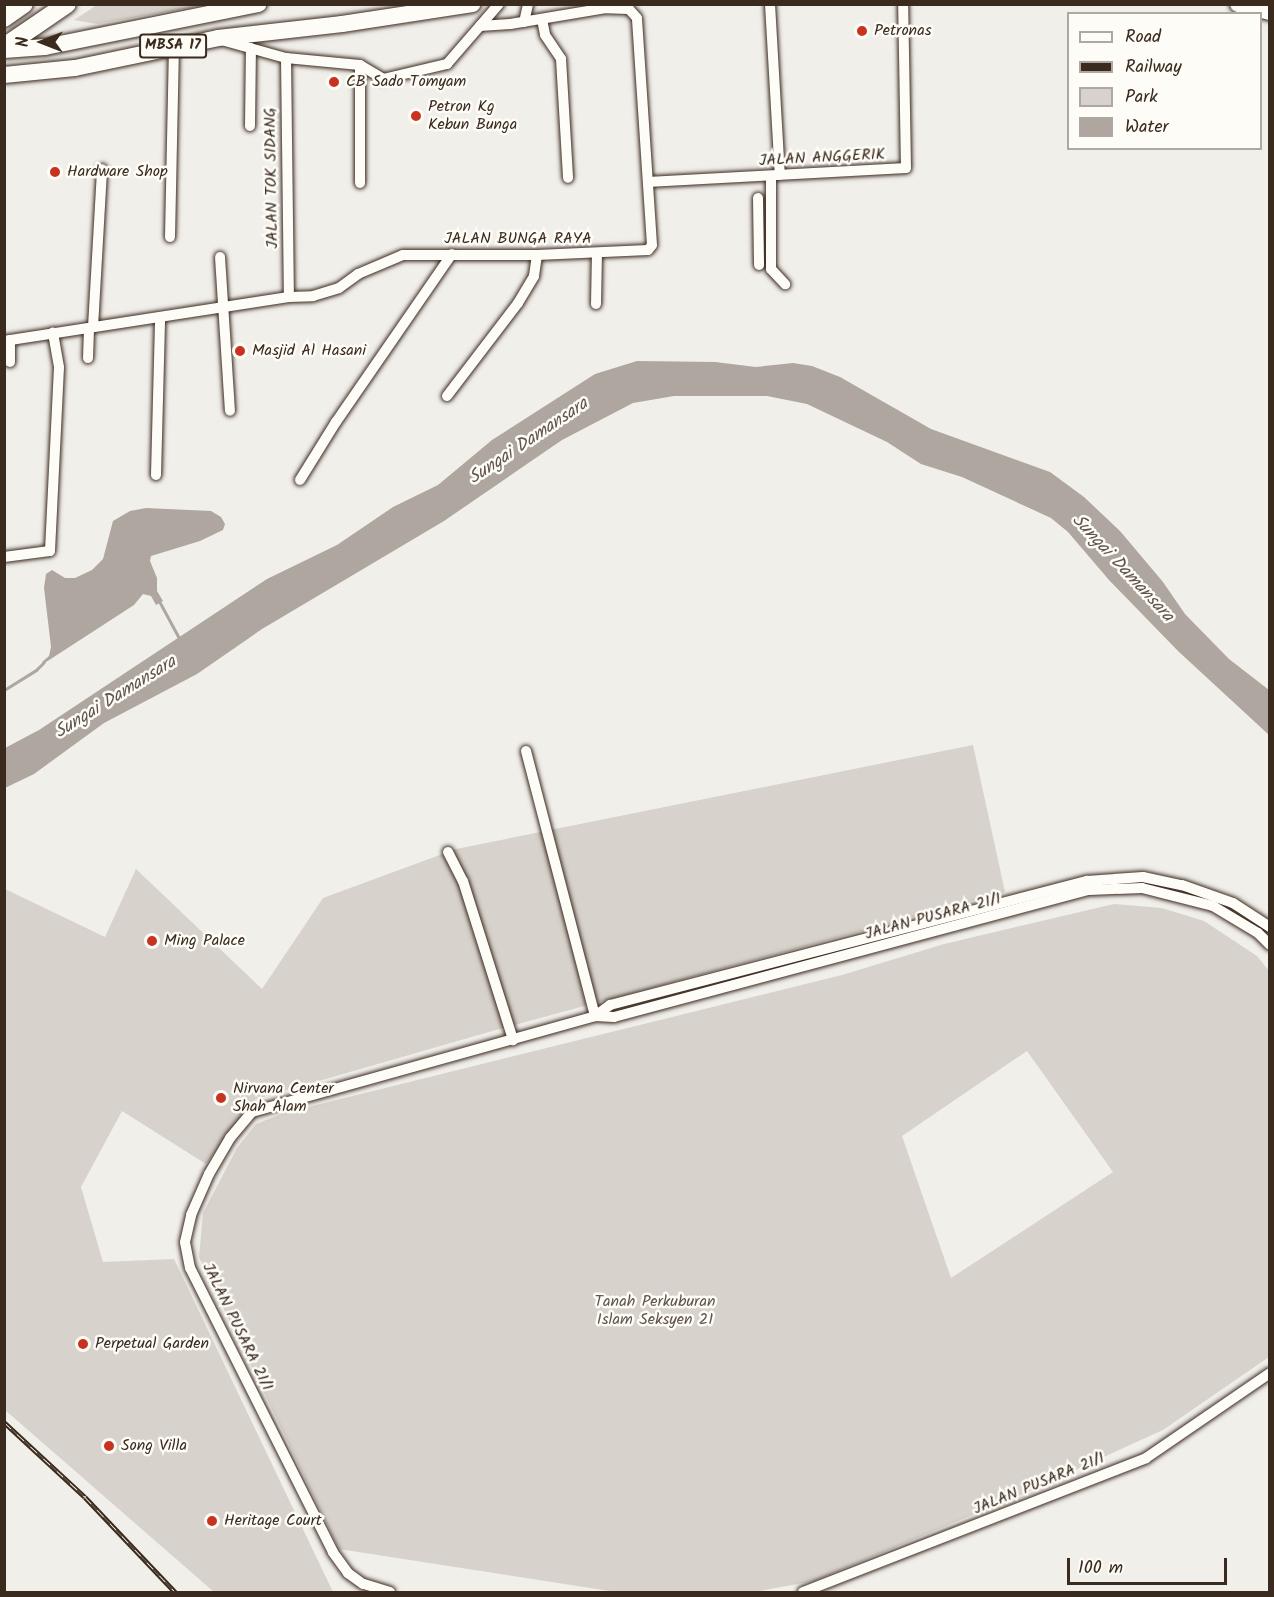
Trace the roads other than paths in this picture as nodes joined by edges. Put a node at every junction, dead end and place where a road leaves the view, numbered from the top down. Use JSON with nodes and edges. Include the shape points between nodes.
{"nodes":[{"id":1,"x":24,"y":4,"type":"edge"},
{"id":2,"x":67,"y":4,"type":"edge"},
{"id":3,"x":260,"y":4,"type":"edge"},
{"id":4,"x":400,"y":4,"type":"edge"},
{"id":5,"x":472,"y":4,"type":"edge"},
{"id":6,"x":499,"y":4,"type":"edge"},
{"id":7,"x":528,"y":4,"type":"edge"},
{"id":8,"x":770,"y":4,"type":"edge"},
{"id":9,"x":903,"y":4,"type":"edge"},
{"id":10,"x":1232,"y":4,"type":"edge"},
{"id":11,"x":1238,"y":4,"type":"edge"},
{"id":12,"x":594,"y":7,"type":"edge"},
{"id":13,"x":1251,"y":12,"type":"edge"},
{"id":14,"x":1269,"y":12,"type":"edge"},
{"id":15,"x":4,"y":18,"type":"edge"},
{"id":16,"x":542,"y":19,"type":"junction"},
{"id":17,"x":524,"y":22,"type":"junction"},
{"id":18,"x":342,"y":24,"type":"junction"},
{"id":19,"x":480,"y":26,"type":"junction"},
{"id":20,"x":218,"y":38,"type":"junction"},
{"id":21,"x":174,"y":46,"type":"junction"},
{"id":22,"x":251,"y":48,"type":"junction"},
{"id":23,"x":4,"y":49,"type":"edge"},
{"id":24,"x":286,"y":58,"type":"junction"},
{"id":25,"x":360,"y":65,"type":"junction"},
{"id":26,"x":33,"y":72,"type":"junction"},
{"id":27,"x":4,"y":75,"type":"edge"},
{"id":28,"x":4,"y":84,"type":"edge"},
{"id":29,"x":250,"y":126,"type":"dead end"},
{"id":30,"x":102,"y":169,"type":"dead end"},
{"id":31,"x":775,"y":176,"type":"junction"},
{"id":32,"x":568,"y":178,"type":"dead end"},
{"id":33,"x":648,"y":182,"type":"junction"},
{"id":34,"x":360,"y":183,"type":"dead end"},
{"id":35,"x":758,"y":198,"type":"dead end"},
{"id":36,"x":759,"y":216,"type":"junction"},
{"id":37,"x":771,"y":216,"type":"junction"},
{"id":38,"x":170,"y":237,"type":"dead end"},
{"id":39,"x":452,"y":254,"type":"junction"},
{"id":40,"x":597,"y":254,"type":"junction"},
{"id":41,"x":537,"y":255,"type":"junction"},
{"id":42,"x":220,"y":257,"type":"dead end"},
{"id":43,"x":759,"y":265,"type":"dead end"},
{"id":44,"x":785,"y":285,"type":"dead end"},
{"id":45,"x":288,"y":297,"type":"junction"},
{"id":46,"x":596,"y":304,"type":"dead end"},
{"id":47,"x":224,"y":307,"type":"junction"},
{"id":48,"x":160,"y":317,"type":"junction"},
{"id":49,"x":91,"y":328,"type":"junction"},
{"id":50,"x":53,"y":333,"type":"junction"},
{"id":51,"x":7,"y":341,"type":"edge"},
{"id":52,"x":88,"y":358,"type":"dead end"},
{"id":53,"x":10,"y":362,"type":"dead end"},
{"id":54,"x":447,"y":396,"type":"dead end"},
{"id":55,"x":230,"y":411,"type":"dead end"},
{"id":56,"x":156,"y":475,"type":"dead end"},
{"id":57,"x":300,"y":480,"type":"dead end"},
{"id":58,"x":4,"y":557,"type":"edge"},
{"id":59,"x":526,"y":751,"type":"dead end"},
{"id":60,"x":448,"y":852,"type":"dead end"},
{"id":61,"x":1269,"y":927,"type":"edge"},
{"id":62,"x":1269,"y":945,"type":"edge"},
{"id":63,"x":595,"y":1016,"type":"junction"},
{"id":64,"x":513,"y":1040,"type":"junction"},
{"id":65,"x":1269,"y":1373,"type":"edge"},
{"id":66,"x":390,"y":1593,"type":"edge"},
{"id":67,"x":803,"y":1593,"type":"edge"}],
"edges":[{"from":1,"to":15,"type":"highway"},
{"from":2,"to":23,"type":"highway"},
{"from":3,"to":23,"type":"main road","number":"MBSA 17","via":[[45,46]]},
{"from":4,"to":18,"type":"main road","via":[[376,9]]},
{"from":5,"to":18,"type":"main road","number":"MBSA 17"},
{"from":6,"to":19,"type":"street"},
{"from":7,"to":17,"type":"street"},
{"from":8,"to":31,"type":"street"},
{"from":9,"to":31,"type":"street","name":"JALAN ANGGERIK","via":[[906,168]]},
{"from":10,"to":13,"type":"street"},
{"from":11,"to":14,"type":"main road"},
{"from":12,"to":16,"type":"street","name":"JALAN BUNGA RAYA"},
{"from":12,"to":33,"type":"street","name":"JALAN BUNGA RAYA","via":[[629,9],[637,18]]},
{"from":16,"to":17,"type":"street","name":"JALAN BUNGA RAYA"},
{"from":16,"to":32,"type":"street","via":[[545,35],[561,59]]},
{"from":17,"to":19,"type":"street","name":"JALAN BUNGA RAYA"},
{"from":18,"to":20,"type":"main road","number":"MBSA 17"},
{"from":19,"to":25,"type":"street","via":[[447,64],[383,79]]},
{"from":20,"to":21,"type":"main road","number":"MBSA 17"},
{"from":20,"to":22,"type":"street"},
{"from":21,"to":26,"type":"main road","number":"MBSA 17","via":[[75,68]]},
{"from":21,"to":38,"type":"street"},
{"from":22,"to":24,"type":"street"},
{"from":22,"to":29,"type":"street"},
{"from":24,"to":25,"type":"street"},
{"from":24,"to":45,"type":"street","name":"JALAN TOK SIDANG"},
{"from":25,"to":34,"type":"street"},
{"from":26,"to":27,"type":"main road","number":"MBSA 17"},
{"from":26,"to":28,"type":"street"},
{"from":30,"to":49,"type":"street"},
{"from":31,"to":33,"type":"street","name":"JALAN ANGGERIK"},
{"from":31,"to":37,"type":"street"},
{"from":33,"to":40,"type":"street","name":"JALAN BUNGA RAYA","via":[[652,244],[648,250]]},
{"from":35,"to":36,"type":"street"},
{"from":36,"to":37,"type":"street"},
{"from":36,"to":43,"type":"street"},
{"from":37,"to":44,"type":"street","via":[[771,269]]},
{"from":39,"to":41,"type":"street","name":"JALAN BUNGA RAYA"},
{"from":39,"to":45,"type":"street","name":"JALAN BUNGA RAYA","via":[[403,255],[358,274],[339,288],[313,296]]},
{"from":39,"to":57,"type":"street"},
{"from":40,"to":41,"type":"street","name":"JALAN BUNGA RAYA"},
{"from":40,"to":46,"type":"street"},
{"from":41,"to":54,"type":"street","via":[[534,276],[518,303]]},
{"from":42,"to":47,"type":"street"},
{"from":45,"to":47,"type":"street","name":"JALAN BUNGA RAYA"},
{"from":47,"to":48,"type":"street","name":"JALAN BUNGA RAYA"},
{"from":47,"to":55,"type":"street"},
{"from":48,"to":49,"type":"street","name":"JALAN BUNGA RAYA"},
{"from":48,"to":56,"type":"street"},
{"from":49,"to":50,"type":"street","name":"JALAN BUNGA RAYA"},
{"from":49,"to":52,"type":"street"},
{"from":50,"to":51,"type":"street","name":"JALAN BUNGA RAYA"},
{"from":50,"to":58,"type":"street","via":[[59,367],[50,551]]},
{"from":51,"to":53,"type":"street"},
{"from":59,"to":63,"type":"street"},
{"from":60,"to":64,"type":"street","via":[[463,881]]},
{"from":61,"to":63,"type":"street","name":"JALAN PUSARA 21/1","via":[[1233,903],[1182,885],[1143,877],[1087,881],[610,1005]]},
{"from":62,"to":63,"type":"street","name":"JALAN PUSARA 21/1","via":[[1258,933],[1213,906],[1142,888],[1089,890],[614,1017]]},
{"from":63,"to":64,"type":"street","name":"JALAN PUSARA 21/1"},
{"from":64,"to":66,"type":"street","name":"JALAN PUSARA 21/1","via":[[252,1112],[230,1138],[191,1215],[185,1242],[190,1268],[333,1552],[348,1573],[363,1584]]},
{"from":65,"to":67,"type":"street","name":"JALAN PUSARA 21/1","via":[[1146,1458]]}]}
